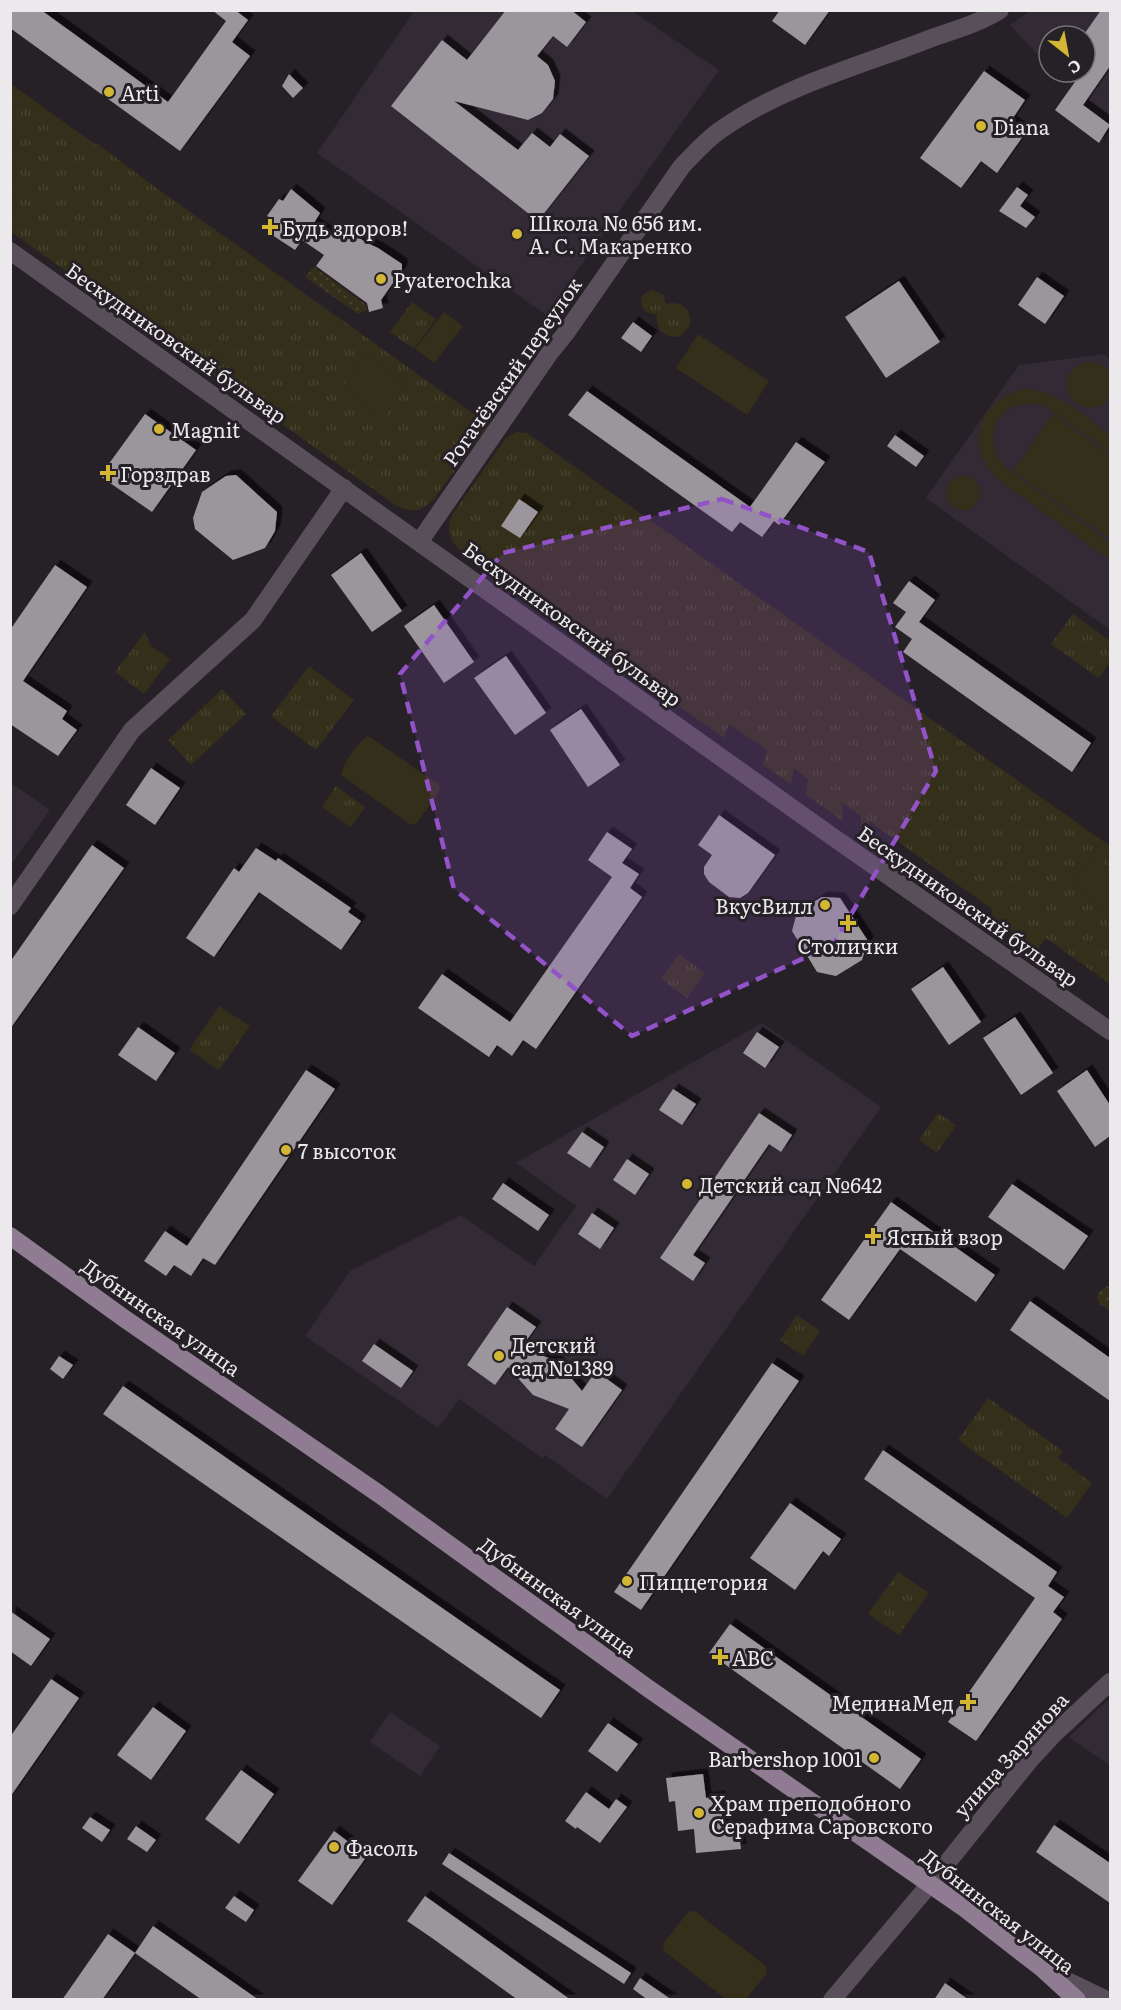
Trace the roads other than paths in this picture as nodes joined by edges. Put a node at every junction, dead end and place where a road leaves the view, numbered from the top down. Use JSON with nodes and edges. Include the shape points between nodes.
{"nodes":[{"id":1,"x":1000,"y":10,"type":"edge"},
{"id":2,"x":10,"y":251,"type":"edge"},
{"id":3,"x":344,"y":488,"type":"junction"},
{"id":4,"x":420,"y":541,"type":"junction"},
{"id":5,"x":10,"y":906,"type":"edge"},
{"id":6,"x":1110,"y":1031,"type":"edge"},
{"id":7,"x":10,"y":1236,"type":"edge"},
{"id":8,"x":1110,"y":1682,"type":"edge"},
{"id":9,"x":930,"y":1884,"type":"junction"},
{"id":10,"x":1043,"y":1969,"type":"junction"},
{"id":11,"x":832,"y":2000,"type":"edge"},
{"id":12,"x":1077,"y":2000,"type":"edge"},
{"id":13,"x":1107,"y":2000,"type":"edge"}],
"edges":[{"from":1,"to":4,"type":"street","name":"Рогачёвский переулок","via":[[793,89],[744,115],[701,146],[682,166]]},
{"from":2,"to":3,"type":"street","name":"Бескудниковский бульвар"},
{"from":3,"to":4,"type":"street","name":"Бескудниковский бульвар"},
{"from":3,"to":5,"type":"street","via":[[253,620],[132,730]]},
{"from":4,"to":6,"type":"street","name":"Бескудниковский бульвар"},
{"from":7,"to":9,"type":"main road","name":"Дубнинская улица"},
{"from":8,"to":9,"type":"street","name":"улица Зарянова","via":[[1029,1761]]},
{"from":9,"to":10,"type":"main road","name":"Дубнинская улица"},
{"from":9,"to":11,"type":"street","name":"улица Зарянова"},
{"from":10,"to":12,"type":"main road","name":"Дубнинская улица"},
{"from":10,"to":13,"type":"street"}]}
